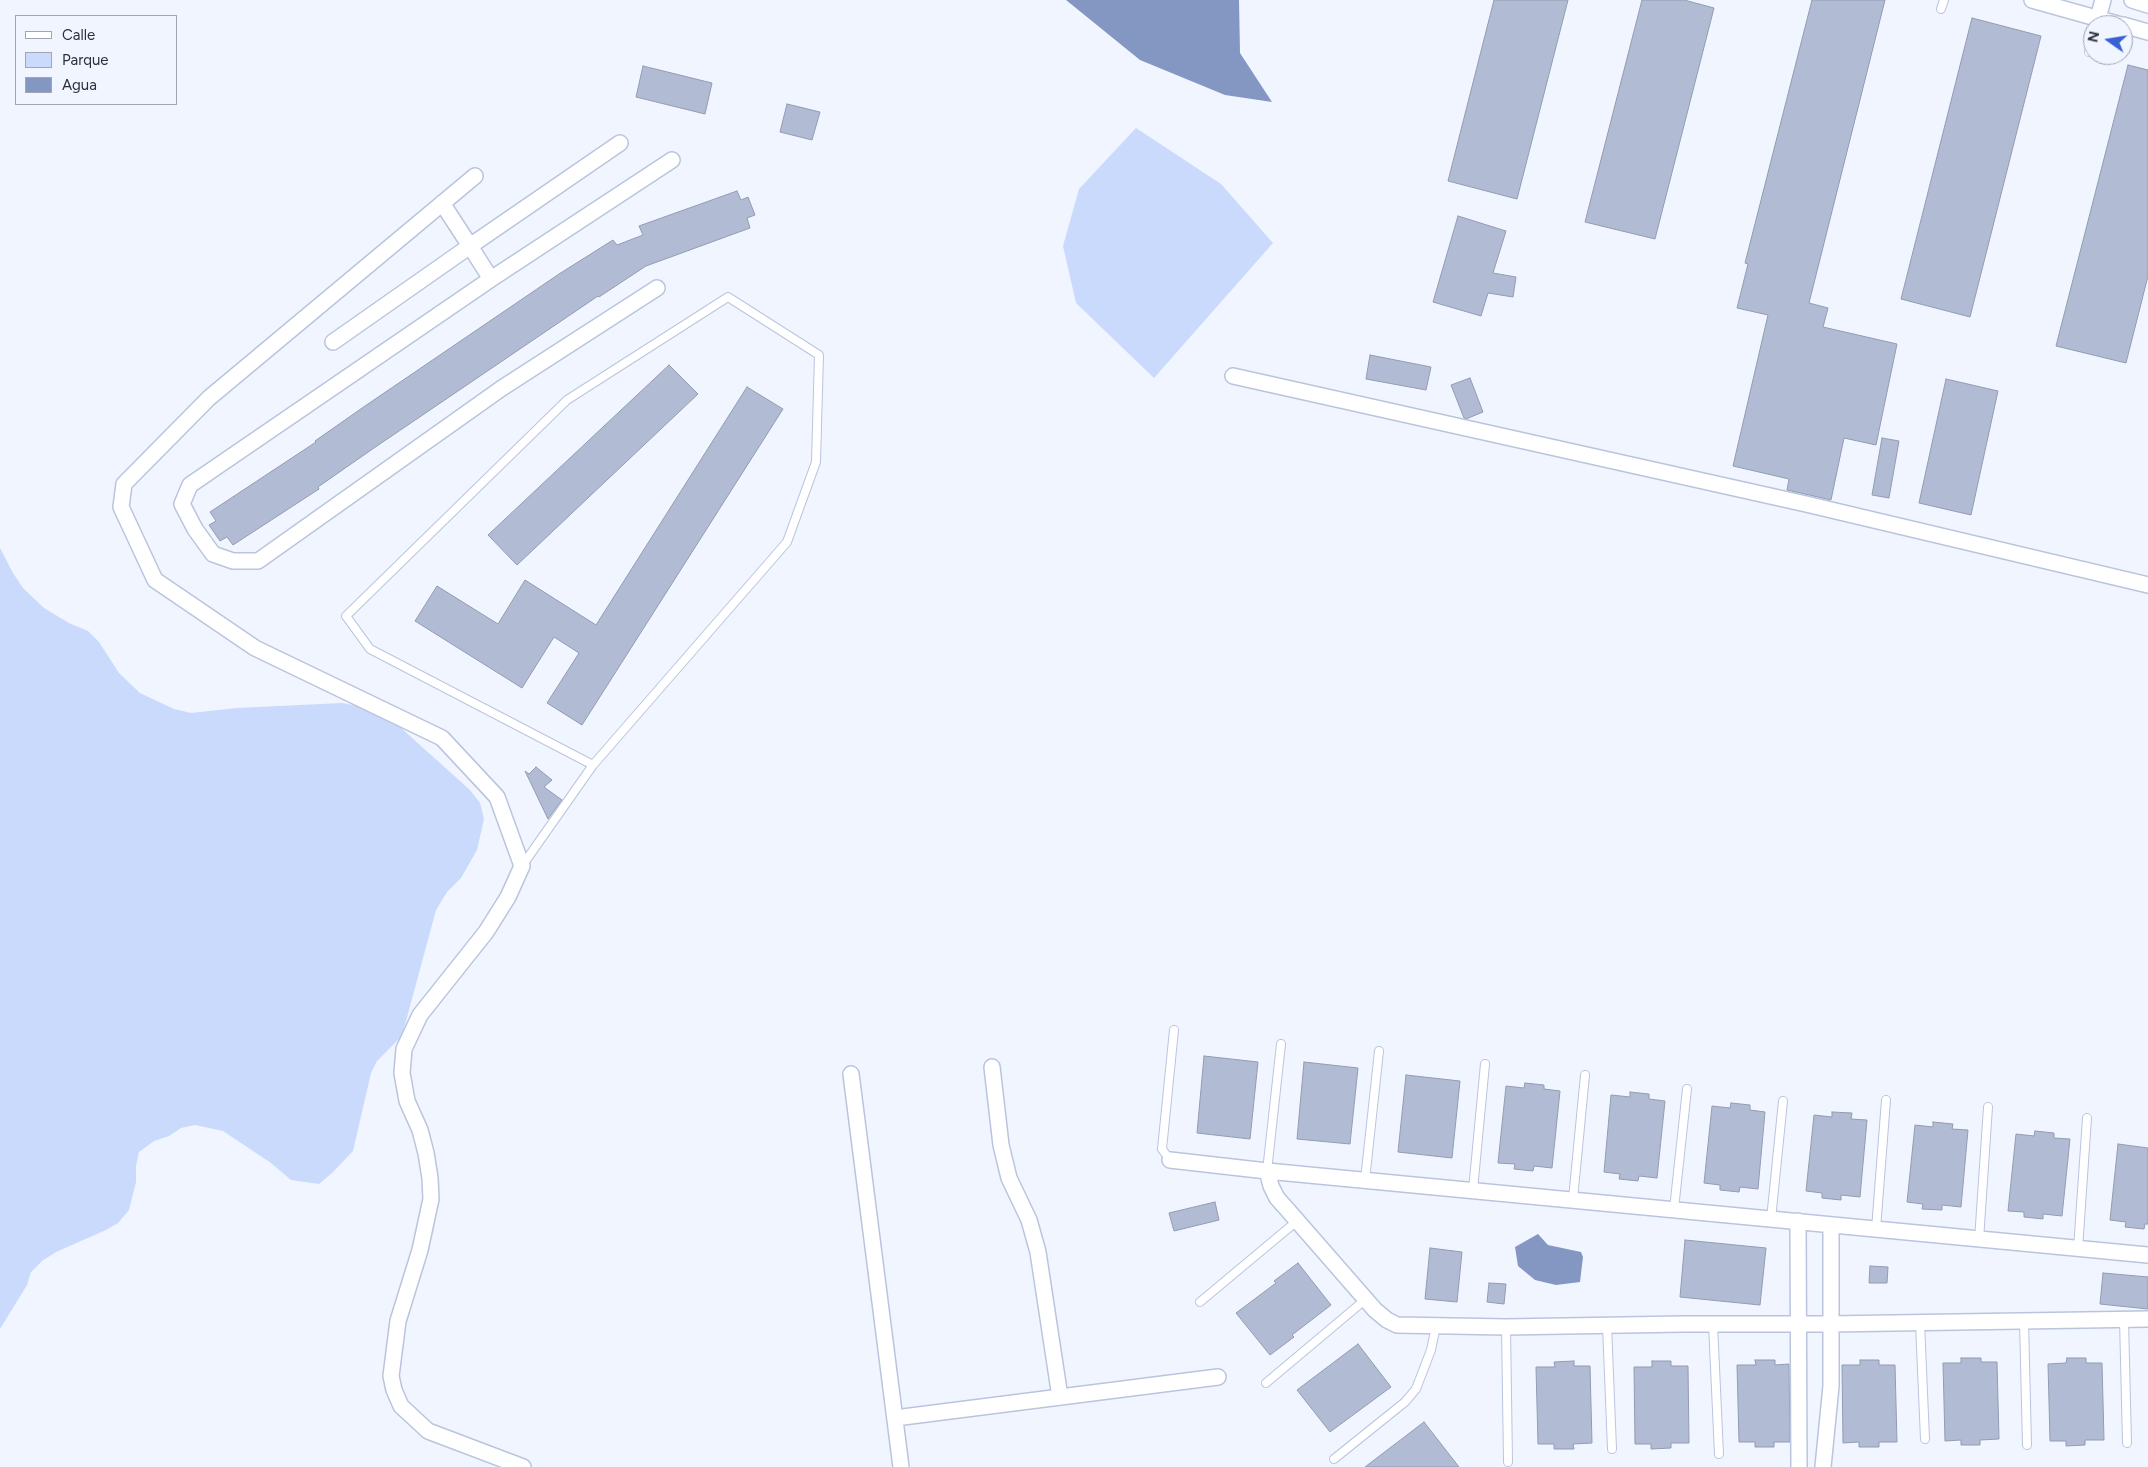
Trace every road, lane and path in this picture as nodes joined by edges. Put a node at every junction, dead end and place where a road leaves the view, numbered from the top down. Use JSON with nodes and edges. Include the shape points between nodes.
{"nodes":[{"id":1,"x":1944,"y":0,"type":"edge"},
{"id":2,"x":2032,"y":0,"type":"edge"},
{"id":3,"x":2103,"y":0,"type":"edge"},
{"id":4,"x":2132,"y":0,"type":"edge"},
{"id":5,"x":2148,"y":4,"type":"edge"},
{"id":6,"x":1941,"y":9,"type":"dead end"},
{"id":7,"x":2099,"y":15,"type":"edge"},
{"id":8,"x":2083,"y":17,"type":"edge"},
{"id":9,"x":2133,"y":28,"type":"edge"},
{"id":10,"x":2148,"y":32,"type":"edge"},
{"id":11,"x":620,"y":143,"type":"dead end"},
{"id":12,"x":672,"y":160,"type":"dead end"},
{"id":13,"x":475,"y":176,"type":"dead end"},
{"id":14,"x":442,"y":203,"type":"junction"},
{"id":15,"x":470,"y":246,"type":"junction"},
{"id":16,"x":490,"y":279,"type":"junction"},
{"id":17,"x":657,"y":288,"type":"dead end"},
{"id":18,"x":333,"y":342,"type":"dead end"},
{"id":19,"x":1233,"y":376,"type":"dead end"},
{"id":20,"x":2148,"y":585,"type":"edge"},
{"id":21,"x":593,"y":765,"type":"junction"},
{"id":22,"x":522,"y":866,"type":"junction"},
{"id":23,"x":1174,"y":1030,"type":"dead end"},
{"id":24,"x":1281,"y":1044,"type":"dead end"},
{"id":25,"x":1379,"y":1051,"type":"dead end"},
{"id":26,"x":1485,"y":1064,"type":"dead end"},
{"id":27,"x":992,"y":1067,"type":"dead end"},
{"id":28,"x":851,"y":1074,"type":"dead end"},
{"id":29,"x":1585,"y":1074,"type":"dead end"},
{"id":30,"x":1688,"y":1089,"type":"dead end"},
{"id":31,"x":1886,"y":1100,"type":"dead end"},
{"id":32,"x":1783,"y":1101,"type":"dead end"},
{"id":33,"x":1988,"y":1107,"type":"dead end"},
{"id":34,"x":2087,"y":1118,"type":"dead end"},
{"id":35,"x":1170,"y":1160,"type":"joint"},
{"id":36,"x":1267,"y":1171,"type":"junction"},
{"id":37,"x":1366,"y":1180,"type":"junction"},
{"id":38,"x":1473,"y":1190,"type":"junction"},
{"id":39,"x":1573,"y":1199,"type":"junction"},
{"id":40,"x":1674,"y":1209,"type":"junction"},
{"id":41,"x":1771,"y":1219,"type":"junction"},
{"id":42,"x":1296,"y":1221,"type":"junction"},
{"id":43,"x":1798,"y":1222,"type":"junction"},
{"id":44,"x":1831,"y":1225,"type":"junction"},
{"id":45,"x":1876,"y":1230,"type":"junction"},
{"id":46,"x":1979,"y":1240,"type":"junction"},
{"id":47,"x":2078,"y":1248,"type":"junction"},
{"id":48,"x":2148,"y":1255,"type":"edge"},
{"id":49,"x":1366,"y":1299,"type":"junction"},
{"id":50,"x":1200,"y":1302,"type":"dead end"},
{"id":51,"x":2124,"y":1319,"type":"junction"},
{"id":52,"x":2148,"y":1319,"type":"edge"},
{"id":53,"x":2024,"y":1321,"type":"junction"},
{"id":54,"x":1920,"y":1323,"type":"junction"},
{"id":55,"x":1713,"y":1324,"type":"junction"},
{"id":56,"x":1797,"y":1324,"type":"junction"},
{"id":57,"x":1830,"y":1324,"type":"junction"},
{"id":58,"x":1607,"y":1325,"type":"junction"},
{"id":59,"x":1436,"y":1326,"type":"junction"},
{"id":60,"x":1506,"y":1327,"type":"junction"},
{"id":61,"x":1218,"y":1377,"type":"dead end"},
{"id":62,"x":1266,"y":1383,"type":"dead end"},
{"id":63,"x":1060,"y":1397,"type":"junction"},
{"id":64,"x":895,"y":1418,"type":"junction"},
{"id":65,"x":1925,"y":1439,"type":"dead end"},
{"id":66,"x":2127,"y":1443,"type":"dead end"},
{"id":67,"x":2027,"y":1445,"type":"dead end"},
{"id":68,"x":1612,"y":1449,"type":"dead end"},
{"id":69,"x":1719,"y":1454,"type":"dead end"},
{"id":70,"x":1334,"y":1459,"type":"dead end"},
{"id":71,"x":1508,"y":1462,"type":"dead end"},
{"id":72,"x":523,"y":1467,"type":"edge"},
{"id":73,"x":901,"y":1467,"type":"edge"},
{"id":74,"x":1799,"y":1467,"type":"edge"},
{"id":75,"x":1823,"y":1467,"type":"edge"}],
"edges":[{"from":1,"to":6,"type":"lane"},
{"from":2,"to":8,"type":"street"},
{"from":3,"to":7,"type":"street"},
{"from":4,"to":5,"type":"street"},
{"from":9,"to":10,"type":"street"},
{"from":11,"to":15,"type":"street"},
{"from":12,"to":16,"type":"street"},
{"from":13,"to":14,"type":"street"},
{"from":14,"to":15,"type":"street"},
{"from":14,"to":22,"type":"street","via":[[209,398],[124,484],[121,507],[155,580],[255,648],[442,738],[497,797]]},
{"from":15,"to":16,"type":"street"},
{"from":15,"to":18,"type":"street"},
{"from":16,"to":17,"type":"street","via":[[190,485],[182,504],[213,554],[233,561],[258,561],[502,388]]},
{"from":19,"to":20,"type":"street","via":[[1796,502]]},
{"from":21,"to":21,"type":"lane","via":[[787,542],[816,462],[819,355],[728,297],[567,400],[346,616],[370,648]]},
{"from":21,"to":22,"type":"lane"},
{"from":22,"to":72,"type":"street","via":[[486,932],[420,1015],[404,1049],[402,1073],[407,1101],[426,1153],[430,1199],[420,1250],[398,1321],[391,1376],[401,1406],[428,1431]]},
{"from":23,"to":35,"type":"lane","via":[[1162,1149]]},
{"from":24,"to":36,"type":"lane"},
{"from":25,"to":37,"type":"lane"},
{"from":26,"to":38,"type":"lane"},
{"from":27,"to":63,"type":"street","via":[[1001,1145],[1009,1178],[1029,1220],[1038,1252]]},
{"from":28,"to":64,"type":"street"},
{"from":29,"to":39,"type":"lane"},
{"from":30,"to":40,"type":"lane"},
{"from":31,"to":45,"type":"lane"},
{"from":32,"to":41,"type":"lane"},
{"from":33,"to":46,"type":"lane"},
{"from":34,"to":47,"type":"lane"},
{"from":35,"to":36,"type":"street"},
{"from":36,"to":37,"type":"street"},
{"from":36,"to":42,"type":"street","via":[[1277,1198]]},
{"from":37,"to":38,"type":"street"},
{"from":38,"to":39,"type":"street"},
{"from":39,"to":40,"type":"street"},
{"from":40,"to":41,"type":"street"},
{"from":41,"to":43,"type":"street"},
{"from":42,"to":49,"type":"street"},
{"from":42,"to":50,"type":"lane"},
{"from":43,"to":44,"type":"street"},
{"from":43,"to":56,"type":"street"},
{"from":44,"to":45,"type":"street"},
{"from":44,"to":57,"type":"street"},
{"from":45,"to":46,"type":"street"},
{"from":46,"to":47,"type":"street"},
{"from":47,"to":48,"type":"street"},
{"from":49,"to":59,"type":"street","via":[[1380,1315],[1397,1325]]},
{"from":49,"to":62,"type":"lane"},
{"from":51,"to":52,"type":"street"},
{"from":51,"to":53,"type":"street"},
{"from":51,"to":66,"type":"lane"},
{"from":53,"to":54,"type":"street"},
{"from":53,"to":67,"type":"lane"},
{"from":54,"to":57,"type":"street"},
{"from":54,"to":65,"type":"lane"},
{"from":55,"to":56,"type":"street"},
{"from":55,"to":58,"type":"street"},
{"from":55,"to":69,"type":"lane"},
{"from":56,"to":57,"type":"street"},
{"from":56,"to":74,"type":"street"},
{"from":57,"to":75,"type":"street","via":[[1831,1406]]},
{"from":58,"to":60,"type":"street"},
{"from":58,"to":68,"type":"lane"},
{"from":59,"to":60,"type":"street"},
{"from":59,"to":70,"type":"lane","via":[[1431,1350],[1416,1388],[1405,1402]]},
{"from":60,"to":71,"type":"lane"},
{"from":61,"to":63,"type":"street"},
{"from":63,"to":64,"type":"street"},
{"from":64,"to":73,"type":"street"}]}
